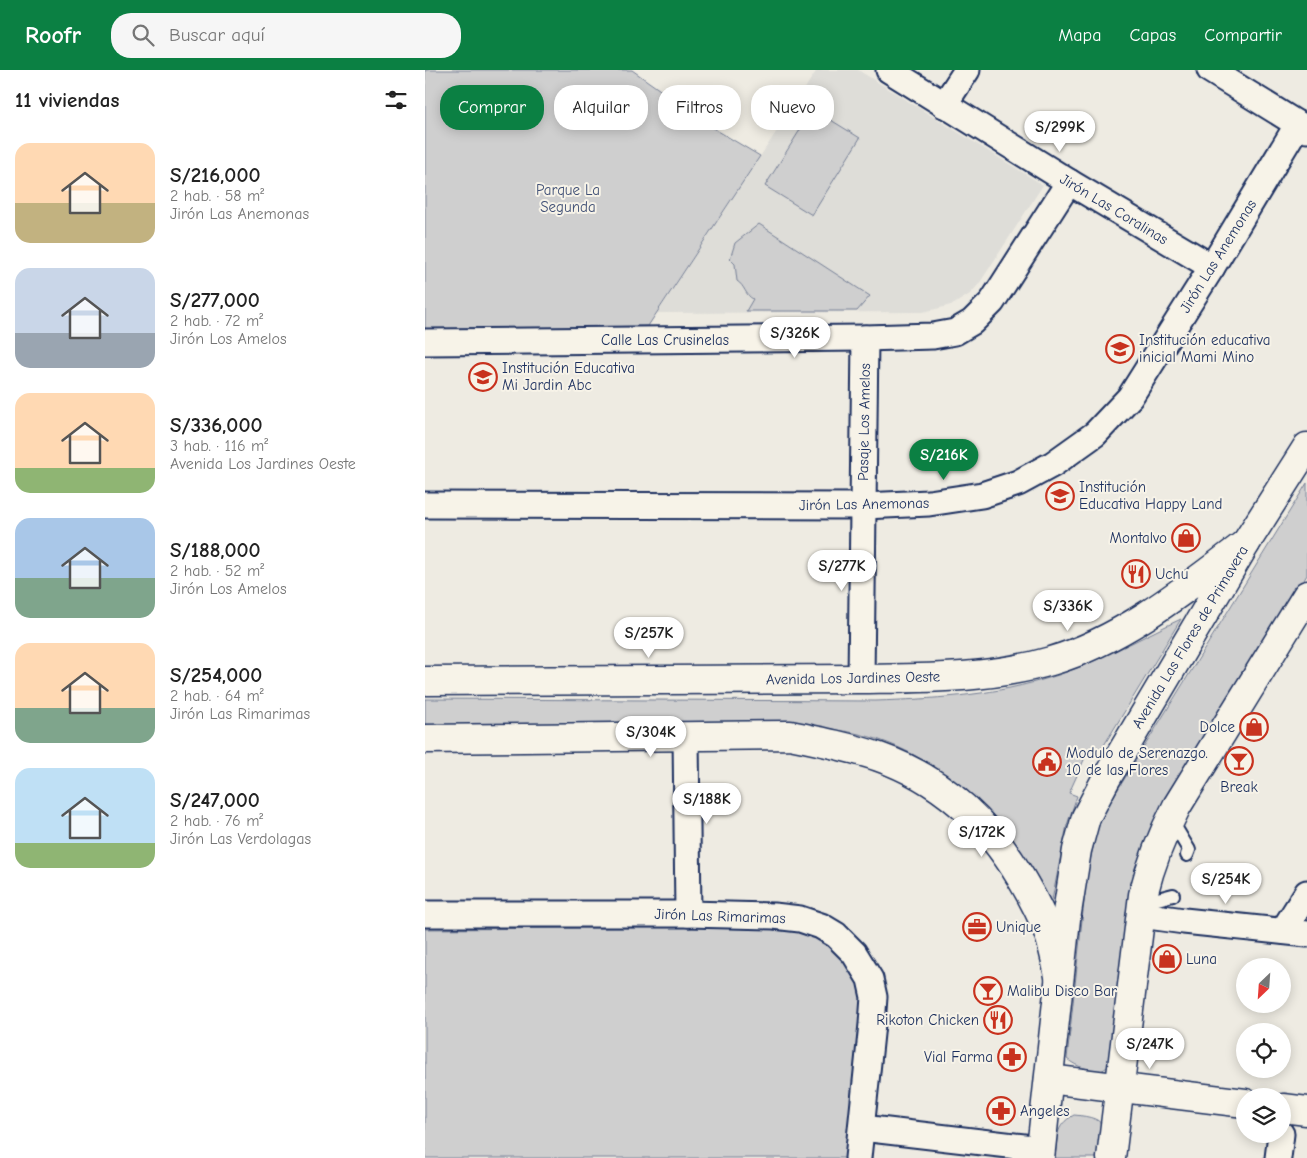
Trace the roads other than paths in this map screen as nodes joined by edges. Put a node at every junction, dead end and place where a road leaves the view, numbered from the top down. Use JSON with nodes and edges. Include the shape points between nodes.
{"nodes":[{"id":1,"x":889,"y":70,"type":"edge"},
{"id":2,"x":967,"y":70,"type":"edge"},
{"id":3,"x":1210,"y":70,"type":"edge"},
{"id":4,"x":944,"y":105,"type":"junction"},
{"id":5,"x":1302,"y":127,"type":"edge"},
{"id":6,"x":1069,"y":182,"type":"junction"},
{"id":7,"x":1212,"y":267,"type":"junction"},
{"id":8,"x":865,"y":338,"type":"junction"},
{"id":9,"x":425,"y":342,"type":"edge"},
{"id":10,"x":1307,"y":447,"type":"edge"},
{"id":11,"x":425,"y":505,"type":"edge"},
{"id":12,"x":863,"y":506,"type":"junction"},
{"id":13,"x":1246,"y":544,"type":"junction"},
{"id":14,"x":1307,"y":595,"type":"edge"},
{"id":15,"x":861,"y":679,"type":"junction"},
{"id":16,"x":425,"y":681,"type":"edge"},
{"id":17,"x":686,"y":736,"type":"junction"},
{"id":18,"x":425,"y":739,"type":"edge"},
{"id":19,"x":1170,"y":819,"type":"junction"},
{"id":20,"x":1187,"y":855,"type":"dead end"},
{"id":21,"x":1307,"y":893,"type":"edge"},
{"id":22,"x":1148,"y":911,"type":"junction"},
{"id":23,"x":425,"y":914,"type":"edge"},
{"id":24,"x":688,"y":914,"type":"junction"},
{"id":25,"x":1295,"y":932,"type":"edge"},
{"id":26,"x":1060,"y":978,"type":"junction"},
{"id":27,"x":1049,"y":1079,"type":"junction"},
{"id":28,"x":1120,"y":1087,"type":"junction"},
{"id":29,"x":1236,"y":1102,"type":"edge"},
{"id":30,"x":862,"y":1128,"type":"junction"},
{"id":31,"x":1282,"y":1143,"type":"edge"},
{"id":32,"x":1041,"y":1153,"type":"edge"},
{"id":33,"x":858,"y":1158,"type":"edge"},
{"id":34,"x":1111,"y":1158,"type":"edge"},
{"id":35,"x":1278,"y":1158,"type":"edge"}],
"edges":[{"from":1,"to":4,"type":"street","name":"Jirón Las Coralinas"},
{"from":2,"to":4,"type":"street"},
{"from":3,"to":5,"type":"street"},
{"from":4,"to":6,"type":"street","name":"Jirón Las Coralinas"},
{"from":5,"to":7,"type":"street","name":"Jirón Las Anemonas"},
{"from":6,"to":7,"type":"street","name":"Jirón Las Coralinas"},
{"from":6,"to":8,"type":"street","name":"Calle Las Crusinelas","via":[[992,302],[972,322],[955,332],[933,336]]},
{"from":7,"to":12,"type":"street","name":"Jirón Las Anemonas","via":[[1130,397],[1095,434],[1053,464],[1018,483],[982,495],[929,504]]},
{"from":8,"to":9,"type":"street","name":"Calle Las Crusinelas"},
{"from":8,"to":12,"type":"street","name":"Pasaje Los Amelos"},
{"from":10,"to":13,"type":"main road","name":"Avenida Las Flores de Primavera"},
{"from":11,"to":12,"type":"street","name":"Jirón Las Anemonas"},
{"from":12,"to":15,"type":"street","name":"Pasaje Los Amelos"},
{"from":13,"to":15,"type":"main road","name":"Avenida Los Jardines Oeste","via":[[1174,597],[1110,636],[1061,658],[974,675]]},
{"from":13,"to":26,"type":"main road","name":"Avenida Las Flores de Primavera","via":[[1086,817],[1066,919]]},
{"from":14,"to":19,"type":"main road"},
{"from":15,"to":16,"type":"main road","name":"Avenida Los Jardines Oeste"},
{"from":17,"to":18,"type":"main road"},
{"from":17,"to":24,"type":"street"},
{"from":17,"to":26,"type":"main road","via":[[790,735],[839,745],[888,761],[946,792],[976,817],[1014,867],[1048,932]]},
{"from":19,"to":20,"type":"lane","via":[[1189,850]]},
{"from":19,"to":22,"type":"main road","via":[[1150,867]]},
{"from":21,"to":25,"type":"street"},
{"from":22,"to":22,"type":"lane","via":[[1174,893]]},
{"from":22,"to":25,"type":"street","via":[[1183,921]]},
{"from":22,"to":28,"type":"main road"},
{"from":23,"to":24,"type":"street","name":"Jirón Las Rimarimas"},
{"from":24,"to":30,"type":"street","name":"Jirón Las Rimarimas","via":[[800,919],[821,926],[851,948],[870,979],[873,998]]},
{"from":26,"to":27,"type":"main road","name":"Avenida Las Flores de Primavera"},
{"from":27,"to":28,"type":"main road"},
{"from":27,"to":32,"type":"main road","name":"Avenida Las Flores de Primavera"},
{"from":28,"to":29,"type":"main road"},
{"from":28,"to":34,"type":"main road"},
{"from":30,"to":32,"type":"street"},
{"from":30,"to":33,"type":"street","name":"Jirón Las Rimarimas"},
{"from":31,"to":35,"type":"street"}]}
